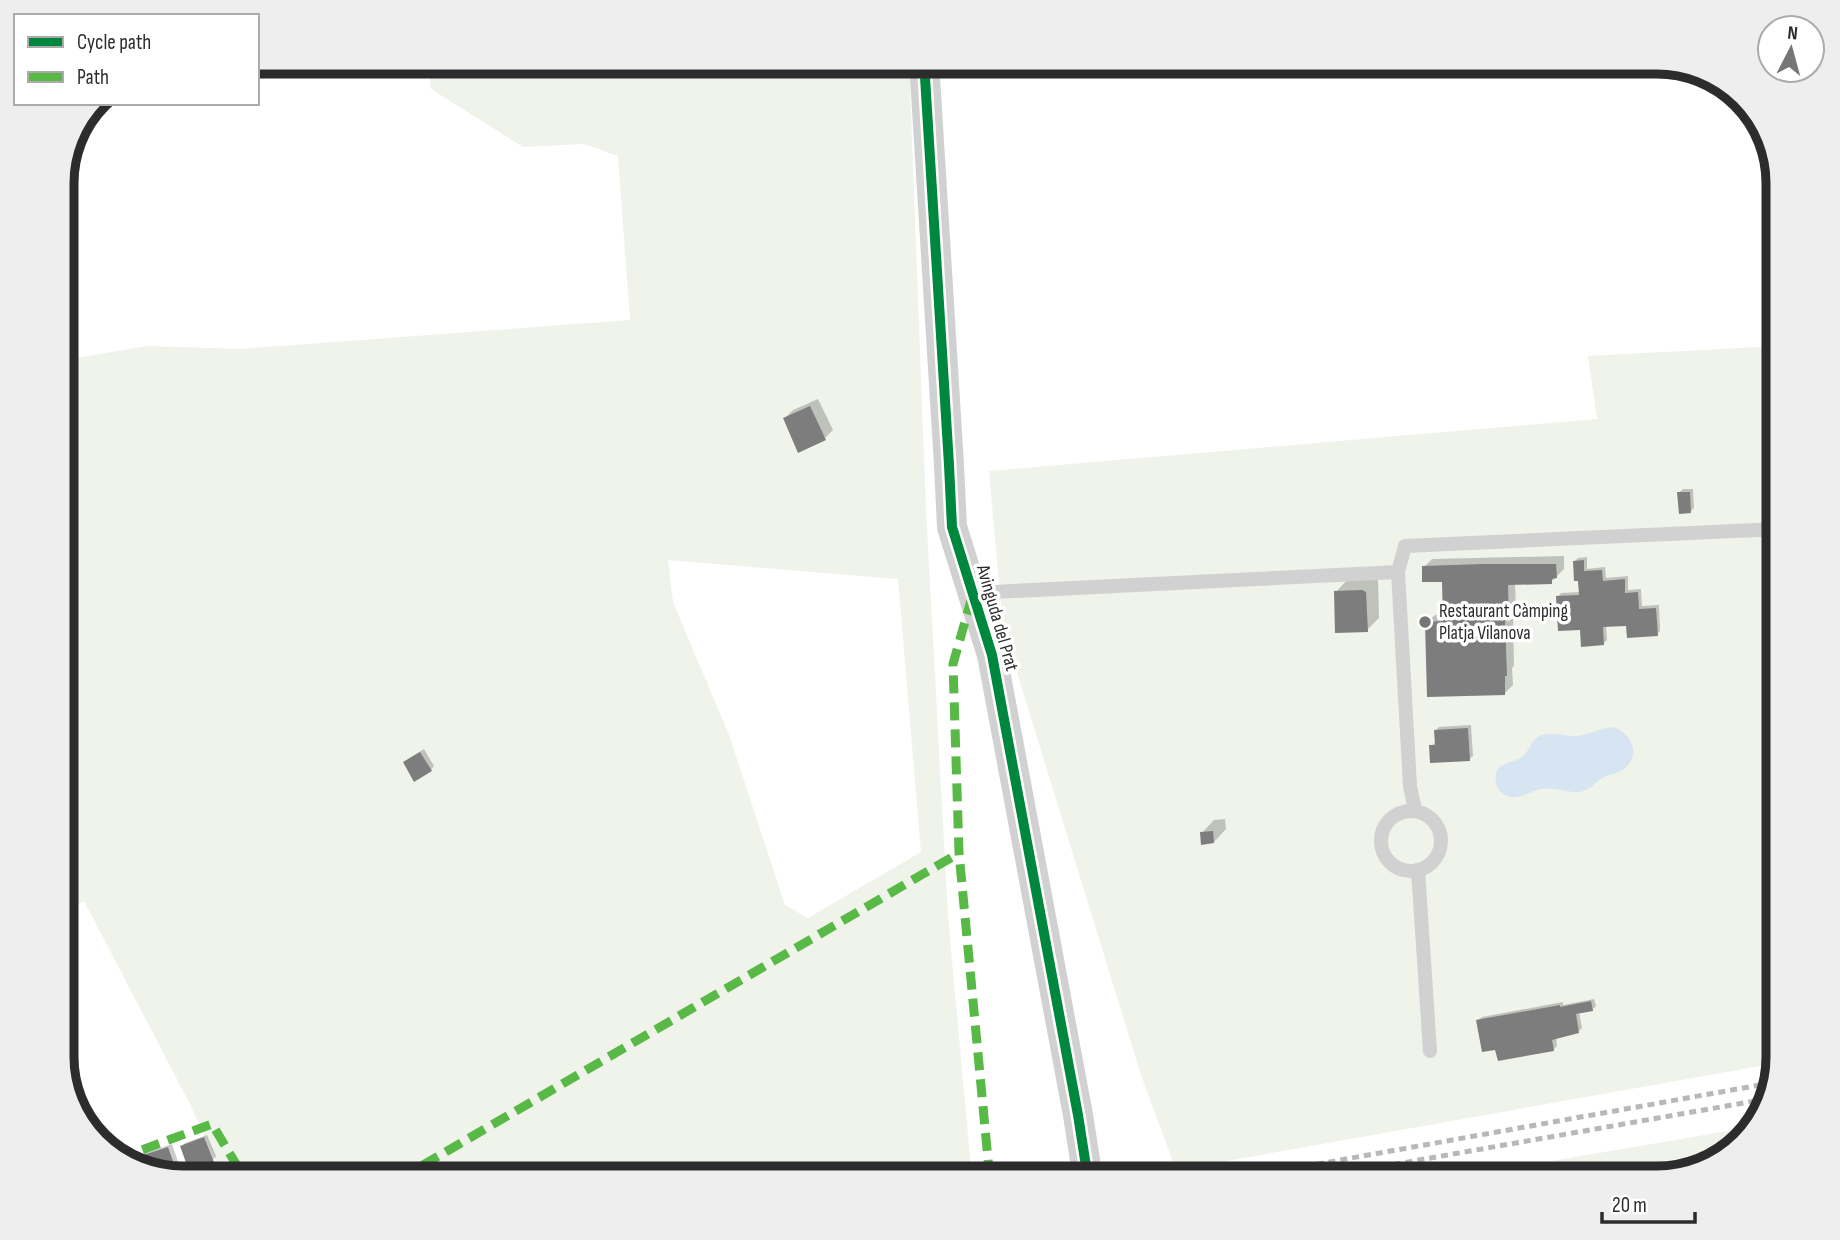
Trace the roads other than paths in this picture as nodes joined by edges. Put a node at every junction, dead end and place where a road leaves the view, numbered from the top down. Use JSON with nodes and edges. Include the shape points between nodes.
{"nodes":[{"id":1,"x":925,"y":73,"type":"edge"},
{"id":2,"x":1766,"y":530,"type":"edge"},
{"id":3,"x":1398,"y":572,"type":"junction"},
{"id":4,"x":973,"y":593,"type":"junction"},
{"id":5,"x":1415,"y":810,"type":"junction"},
{"id":6,"x":1418,"y":870,"type":"junction"},
{"id":7,"x":1430,"y":1051,"type":"dead end"},
{"id":8,"x":1086,"y":1166,"type":"edge"}],
"edges":[{"from":1,"to":4,"type":"street","name":"Avinguda del Prat","via":[[952,527]]},
{"from":2,"to":3,"type":"lane","via":[[1405,546]]},
{"from":3,"to":4,"type":"lane"},
{"from":3,"to":5,"type":"lane"},
{"from":4,"to":8,"type":"street","name":"Avinguda del Prat","via":[[992,655]]},
{"from":5,"to":6,"type":"lane","via":[[1433,820],[1442,840],[1435,859]]},
{"from":5,"to":6,"type":"lane","via":[[1389,819],[1383,827],[1381,848],[1395,866]]},
{"from":6,"to":7,"type":"lane"}]}
